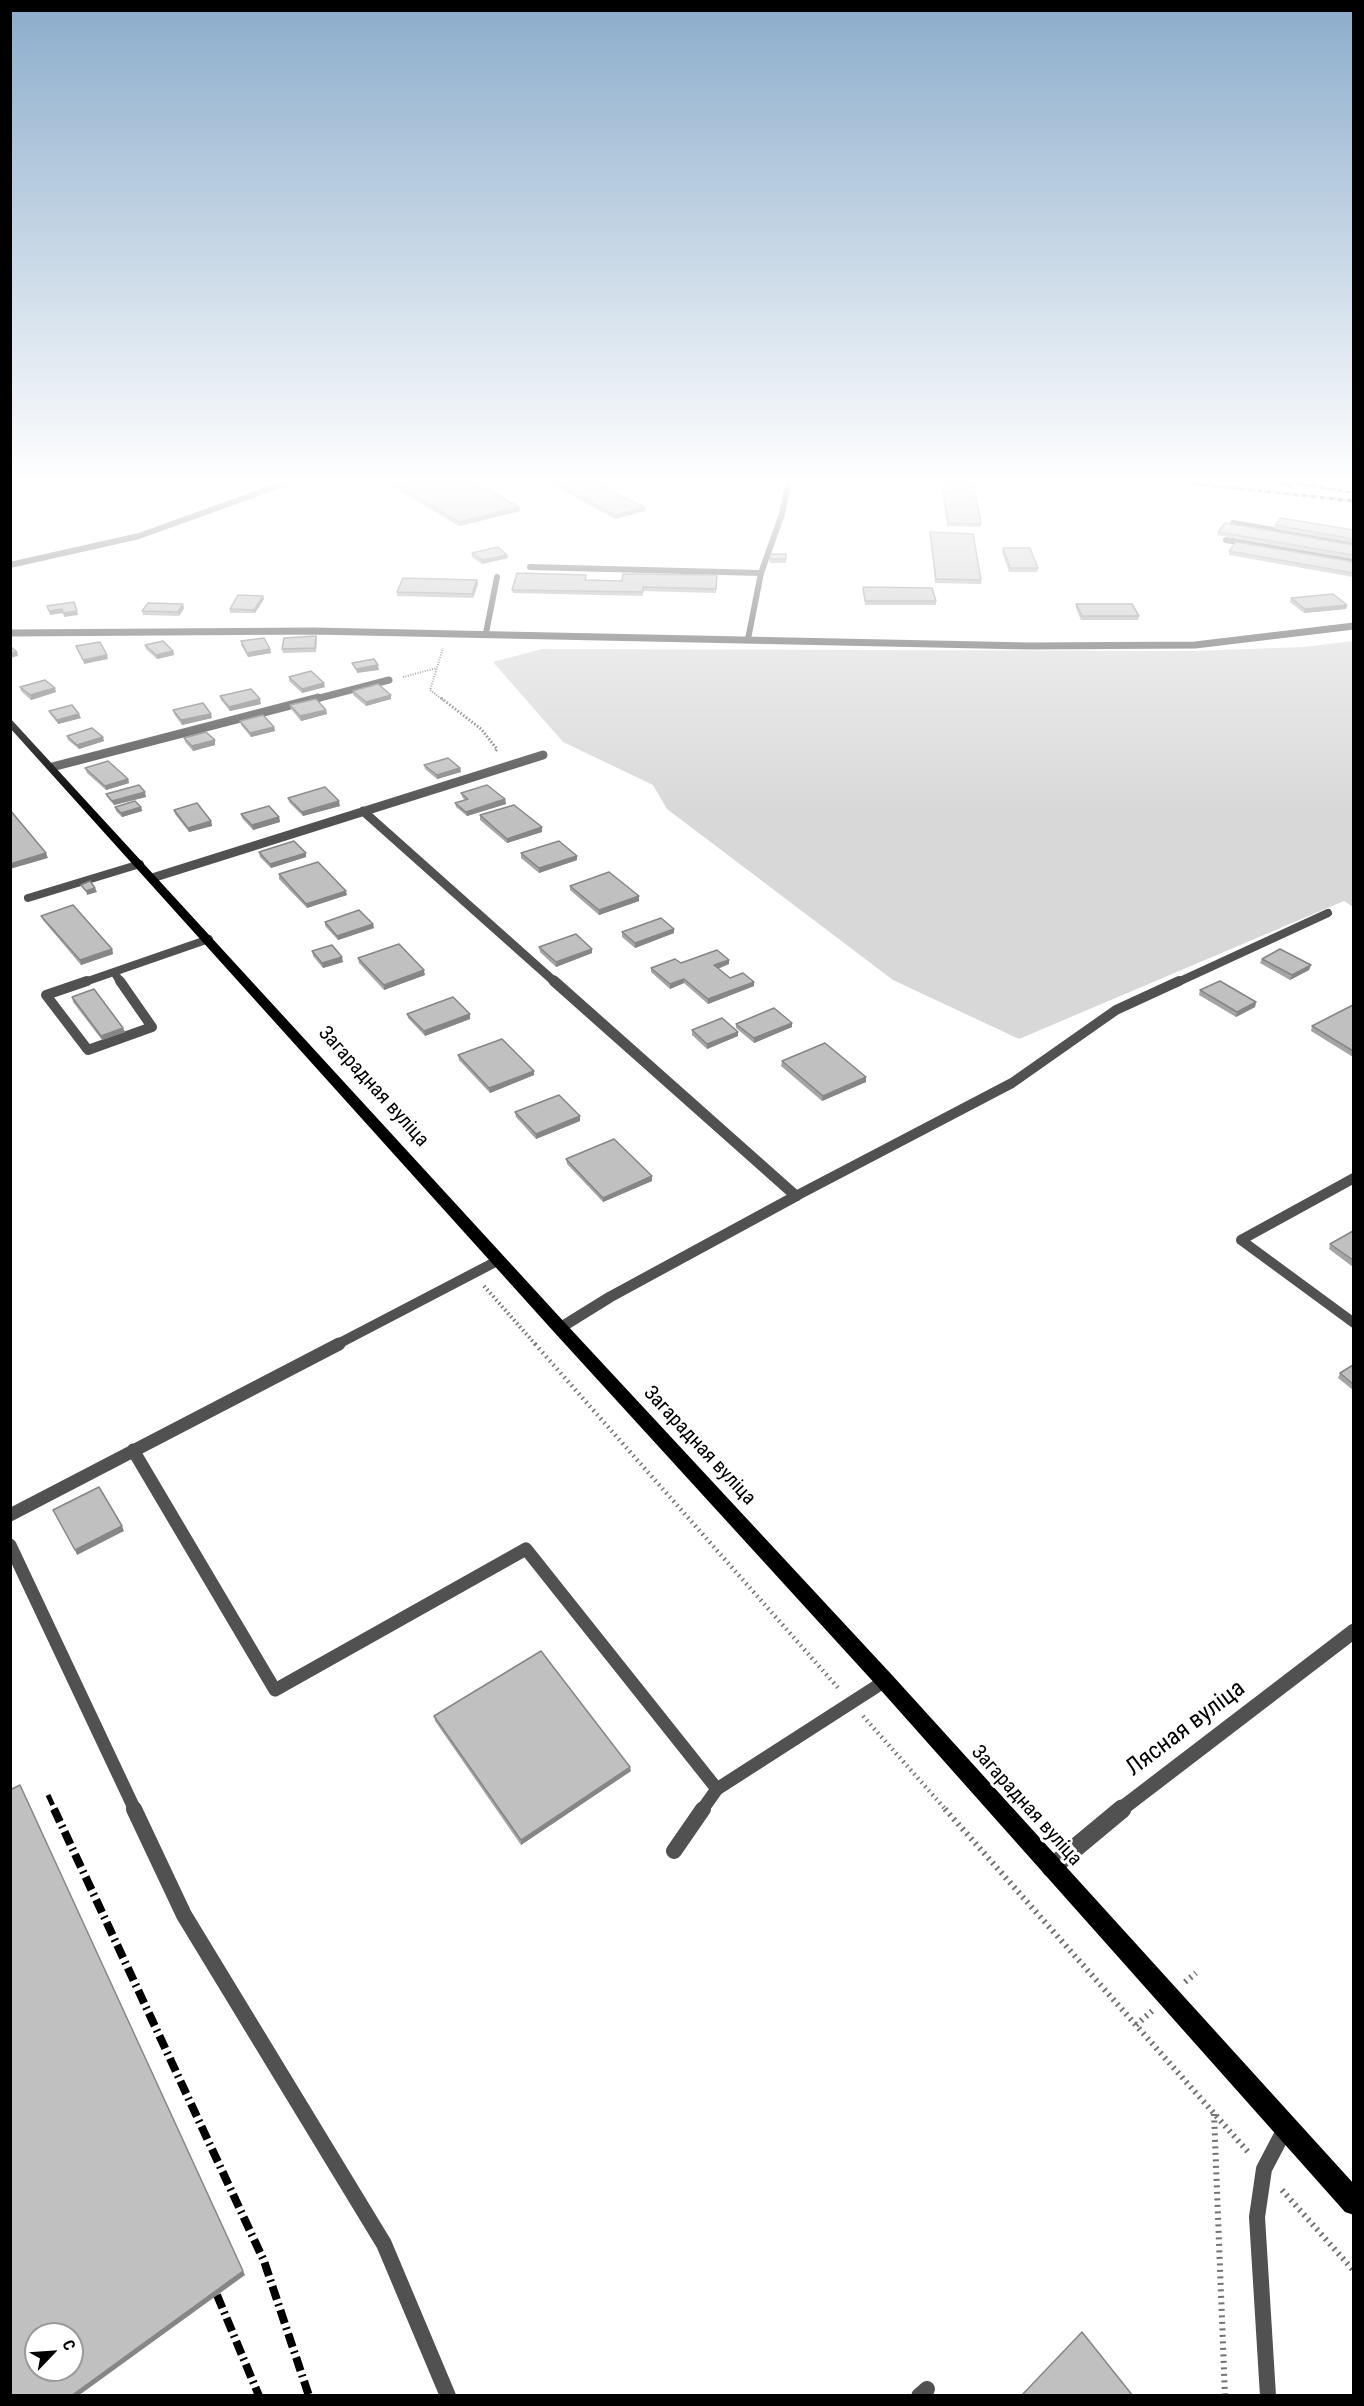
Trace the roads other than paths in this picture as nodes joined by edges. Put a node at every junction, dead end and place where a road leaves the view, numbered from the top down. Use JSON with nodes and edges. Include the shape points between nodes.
{"nodes":[{"id":1,"x":494,"y":591,"type":"edge"},
{"id":2,"x":757,"y":591,"type":"edge"},
{"id":3,"x":1353,"y":627,"type":"edge"},
{"id":4,"x":10,"y":633,"type":"edge"},
{"id":5,"x":486,"y":633,"type":"junction"},
{"id":6,"x":748,"y":639,"type":"junction"},
{"id":7,"x":389,"y":680,"type":"road end"},
{"id":8,"x":10,"y":721,"type":"edge"},
{"id":9,"x":543,"y":755,"type":"dead end"},
{"id":10,"x":52,"y":767,"type":"junction"},
{"id":11,"x":363,"y":811,"type":"junction"},
{"id":12,"x":140,"y":864,"type":"junction"},
{"id":13,"x":152,"y":878,"type":"junction"},
{"id":14,"x":28,"y":898,"type":"dead end"},
{"id":15,"x":1328,"y":913,"type":"dead end"},
{"id":16,"x":209,"y":939,"type":"junction"},
{"id":17,"x":114,"y":972,"type":"junction"},
{"id":18,"x":1353,"y":1178,"type":"edge"},
{"id":19,"x":796,"y":1196,"type":"junction"},
{"id":20,"x":499,"y":1260,"type":"junction"},
{"id":21,"x":1353,"y":1323,"type":"edge"},
{"id":22,"x":560,"y":1328,"type":"junction"},
{"id":23,"x":133,"y":1450,"type":"junction"},
{"id":24,"x":10,"y":1515,"type":"edge"},
{"id":25,"x":10,"y":1545,"type":"edge"},
{"id":26,"x":1353,"y":1631,"type":"edge"},
{"id":27,"x":885,"y":1681,"type":"junction"},
{"id":28,"x":717,"y":1789,"type":"junction"},
{"id":29,"x":674,"y":1851,"type":"dead end"},
{"id":30,"x":1051,"y":1868,"type":"junction"},
{"id":31,"x":1285,"y":2129,"type":"junction"},
{"id":32,"x":1353,"y":2203,"type":"edge"},
{"id":33,"x":448,"y":2396,"type":"edge"},
{"id":34,"x":1268,"y":2396,"type":"edge"}],
"edges":[{"from":1,"to":5,"type":"lane"},
{"from":2,"to":6,"type":"lane"},
{"from":3,"to":6,"type":"street","via":[[1195,645],[1029,646]]},
{"from":4,"to":5,"type":"street"},
{"from":5,"to":6,"type":"street"},
{"from":7,"to":10,"type":"street"},
{"from":8,"to":10,"type":"main road","name":"Загарадная вуліца"},
{"from":9,"to":11,"type":"street"},
{"from":10,"to":12,"type":"main road","name":"Загарадная вуліца"},
{"from":11,"to":13,"type":"street"},
{"from":11,"to":19,"type":"street"},
{"from":12,"to":13,"type":"main road","name":"Загарадная вуліца"},
{"from":12,"to":14,"type":"lane"},
{"from":13,"to":16,"type":"main road","name":"Загарадная вуліца"},
{"from":15,"to":19,"type":"lane","via":[[1116,1010],[1012,1083]]},
{"from":16,"to":17,"type":"lane"},
{"from":16,"to":20,"type":"main road","name":"Загарадная вуліца"},
{"from":17,"to":17,"type":"lane","via":[[46,995],[88,1050],[152,1027]]},
{"from":18,"to":21,"type":"lane","via":[[1241,1240]]},
{"from":19,"to":22,"type":"street"},
{"from":20,"to":22,"type":"main road","name":"Загарадная вуліца"},
{"from":20,"to":23,"type":"lane"},
{"from":22,"to":27,"type":"main road","name":"Загарадная вуліца"},
{"from":23,"to":24,"type":"lane"},
{"from":23,"to":28,"type":"lane","via":[[275,1690],[526,1549]]},
{"from":25,"to":33,"type":"lane","via":[[184,1915],[384,2244]]},
{"from":26,"to":30,"type":"street","name":"Лясная вуліца"},
{"from":27,"to":28,"type":"lane"},
{"from":27,"to":30,"type":"main road","name":"Загарадная вуліца"},
{"from":28,"to":29,"type":"lane"},
{"from":30,"to":31,"type":"main road","name":"Загарадная вуліца"},
{"from":31,"to":32,"type":"main road","name":"Загарадная вуліца"},
{"from":31,"to":34,"type":"lane","via":[[1264,2169],[1257,2217]]}]}
